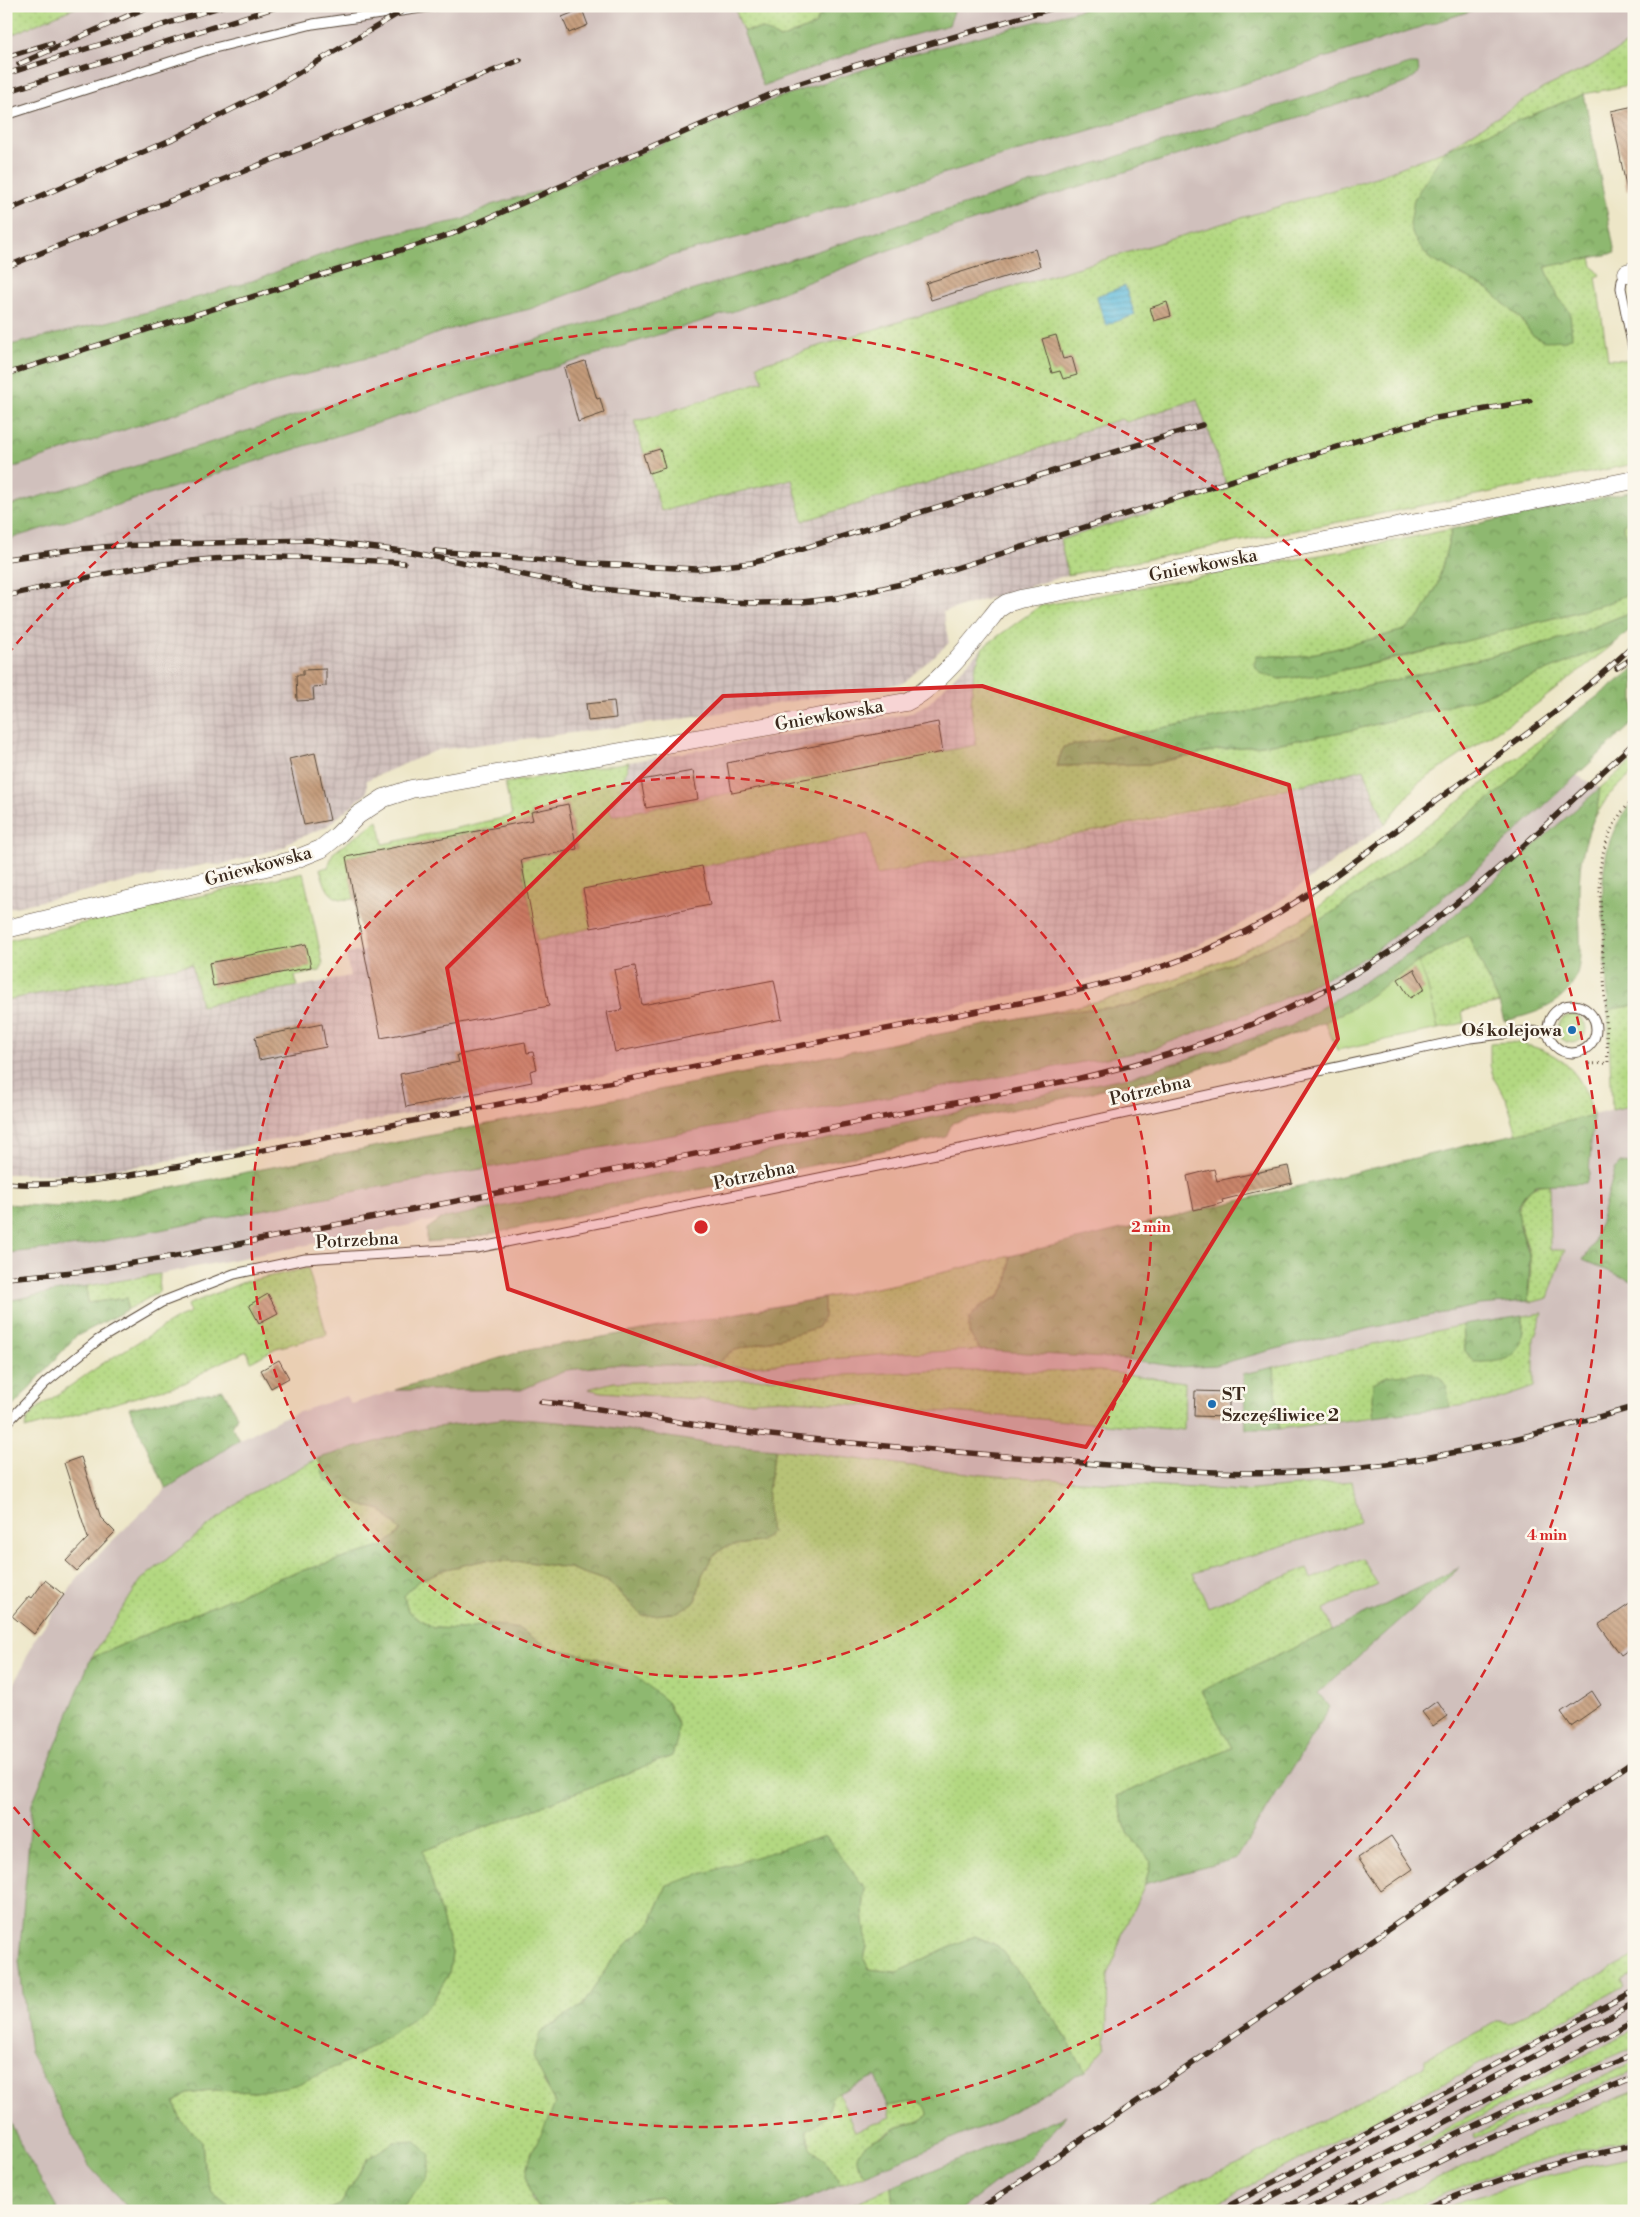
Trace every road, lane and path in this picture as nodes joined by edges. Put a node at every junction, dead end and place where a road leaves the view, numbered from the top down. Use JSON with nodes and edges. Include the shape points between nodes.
{"nodes":[{"id":1,"x":435,"y":6,"type":"edge"},
{"id":2,"x":6,"y":116,"type":"edge"},
{"id":3,"x":1631,"y":272,"type":"edge"},
{"id":4,"x":1634,"y":353,"type":"edge"},
{"id":5,"x":1634,"y":480,"type":"edge"},
{"id":6,"x":1634,"y":798,"type":"edge"},
{"id":7,"x":6,"y":929,"type":"edge"},
{"id":8,"x":1548,"y":1032,"type":"junction"},
{"id":9,"x":1589,"y":1064,"type":"dead end"},
{"id":10,"x":6,"y":1424,"type":"edge"}],
"edges":[{"from":1,"to":2,"type":"lane","via":[[313,24],[210,49]]},
{"from":3,"to":4,"type":"lane","via":[[1622,280],[1621,288]]},
{"from":5,"to":7,"type":"street","name":"Gniewkowska","via":[[1020,599],[998,609],[947,669],[906,702],[410,788],[384,798],[321,849],[291,860]]},
{"from":6,"to":9,"type":"path","via":[[1611,830],[1602,859],[1600,892],[1608,1063]]},
{"from":8,"to":8,"type":"lane","via":[[1553,1045],[1572,1053],[1586,1049],[1596,1028],[1590,1014],[1570,1006],[1556,1012],[1548,1025]]},
{"from":8,"to":10,"type":"lane","name":"Potrzebna","via":[[1527,1031],[1470,1038],[980,1145],[477,1248],[305,1259],[261,1267],[196,1288],[129,1320],[44,1383]]}]}
